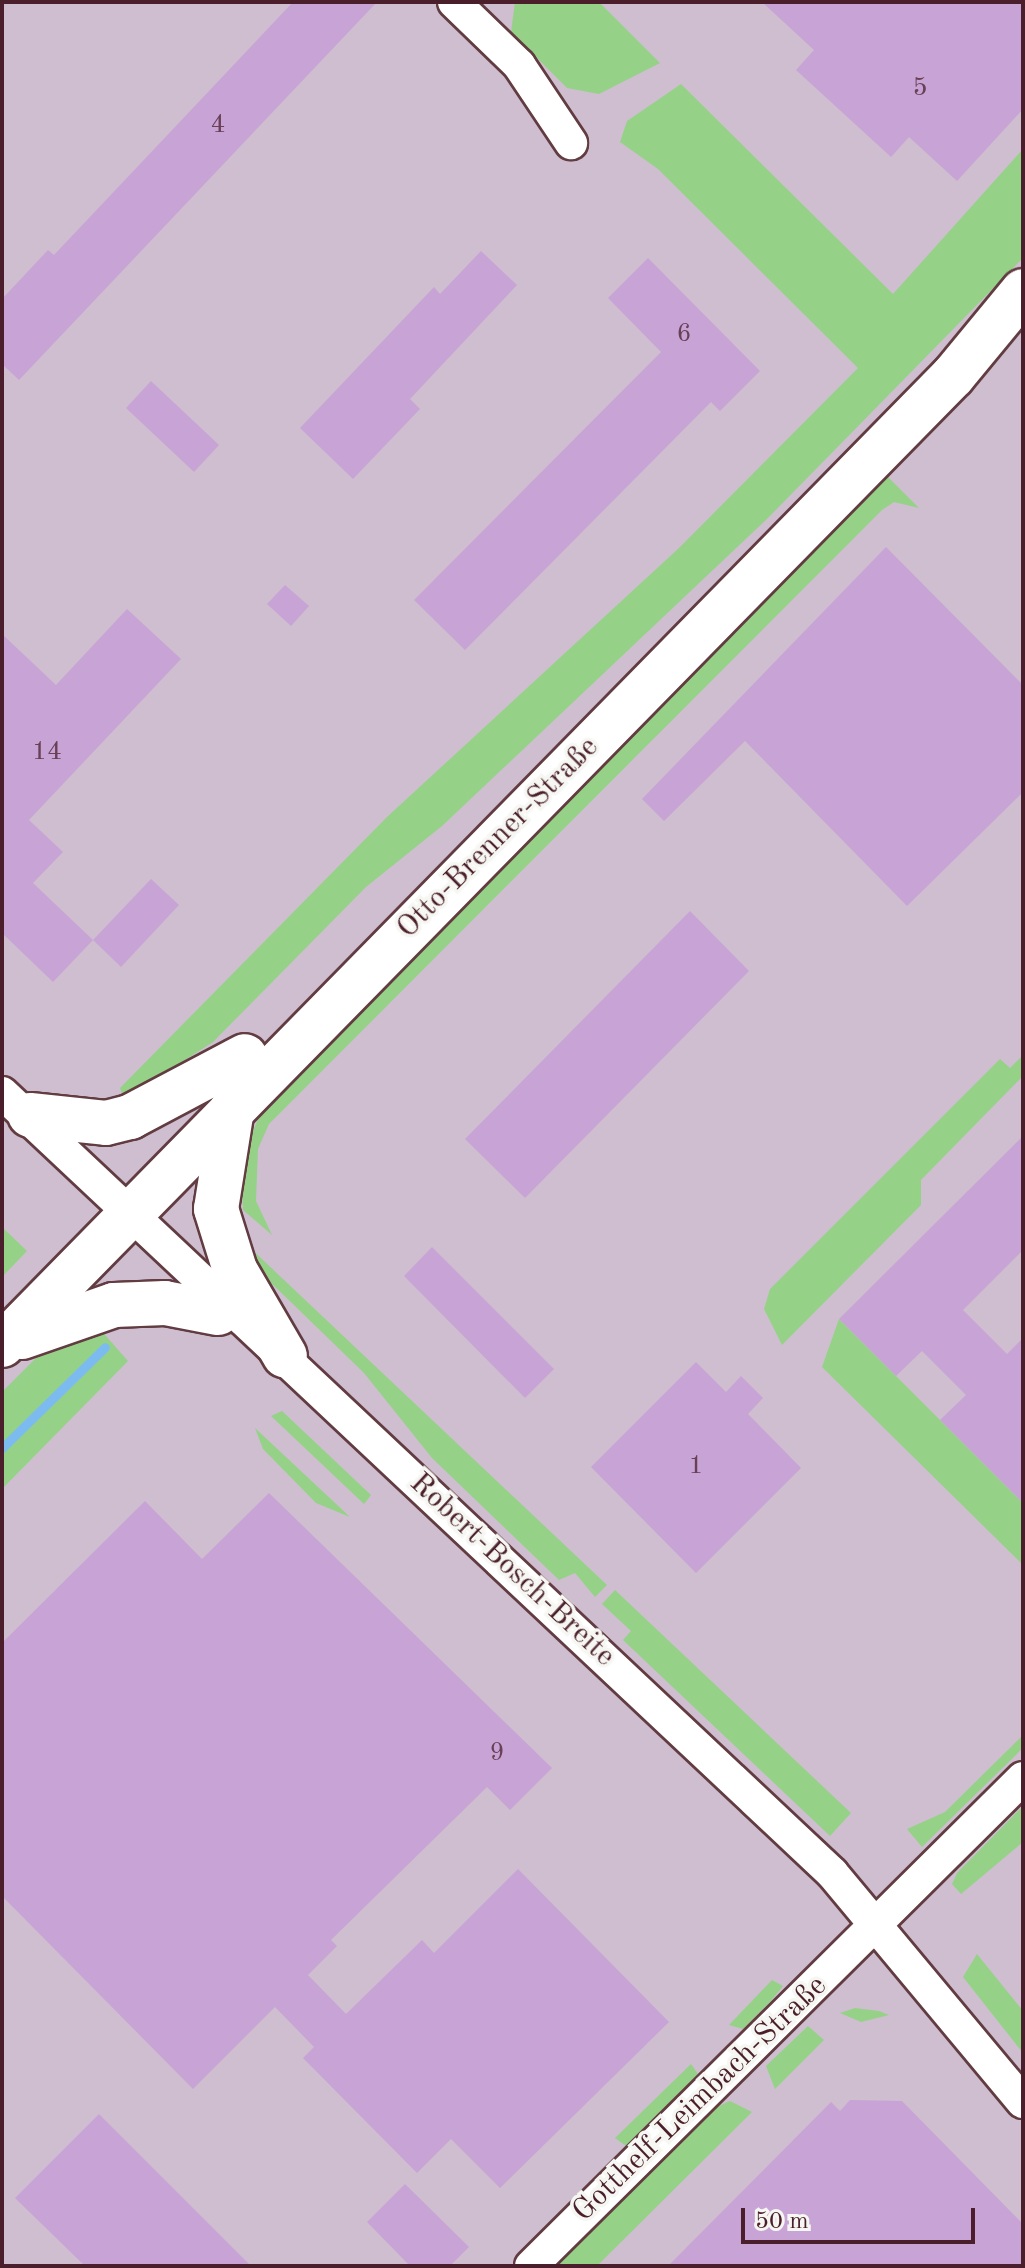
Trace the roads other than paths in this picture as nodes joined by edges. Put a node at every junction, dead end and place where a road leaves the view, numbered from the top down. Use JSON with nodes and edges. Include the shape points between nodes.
{"nodes":[{"id":1,"x":454,"y":2,"type":"edge"},
{"id":2,"x":571,"y":143,"type":"dead end"},
{"id":3,"x":1023,"y":291,"type":"edge"},
{"id":4,"x":989,"y":328,"type":"junction"},
{"id":5,"x":245,"y":1056,"type":"junction"},
{"id":6,"x":11,"y":1104,"type":"edge"},
{"id":7,"x":233,"y":1106,"type":"junction"},
{"id":8,"x":117,"y":1207,"type":"junction"},
{"id":9,"x":2,"y":1306,"type":"edge"},
{"id":10,"x":218,"y":1313,"type":"junction"},
{"id":11,"x":2,"y":1346,"type":"edge"},
{"id":12,"x":285,"y":1356,"type":"junction"},
{"id":13,"x":1023,"y":1778,"type":"edge"},
{"id":14,"x":875,"y":1928,"type":"junction"},
{"id":15,"x":1023,"y":2102,"type":"edge"},
{"id":16,"x":531,"y":2266,"type":"edge"}],
"edges":[{"from":1,"to":2,"type":"street","via":[[519,65]]},
{"from":3,"to":4,"type":"main road","name":"Otto-Brenner-Straße"},
{"from":4,"to":5,"type":"main road","name":"Otto-Brenner-Straße","via":[[933,374]]},
{"from":4,"to":7,"type":"main road","name":"Otto-Brenner-Straße","via":[[953,376]]},
{"from":5,"to":6,"type":"main road","via":[[130,1117],[106,1123]]},
{"from":5,"to":8,"type":"main road","name":"Otto-Brenner-Straße"},
{"from":6,"to":8,"type":"street","name":"Robert-Bosch-Breite"},
{"from":7,"to":8,"type":"main road","name":"Otto-Brenner-Straße"},
{"from":7,"to":12,"type":"main road","via":[[216,1209],[235,1270]]},
{"from":8,"to":9,"type":"main road","name":"Otto-Brenner-Straße"},
{"from":8,"to":10,"type":"street","name":"Robert-Bosch-Breite"},
{"from":8,"to":11,"type":"main road","name":"Otto-Brenner-Straße"},
{"from":8,"to":12,"type":"street","name":"Robert-Bosch-Breite"},
{"from":10,"to":11,"type":"main road","via":[[165,1303],[114,1305],[65,1317]]},
{"from":10,"to":14,"type":"street","name":"Robert-Bosch-Breite"},
{"from":12,"to":14,"type":"street","name":"Robert-Bosch-Breite"},
{"from":13,"to":14,"type":"street","name":"Gotthelf-Leimbach-Straße"},
{"from":14,"to":15,"type":"street","name":"Robert-Bosch-Breite"},
{"from":14,"to":16,"type":"street","name":"Gotthelf-Leimbach-Straße"}]}
